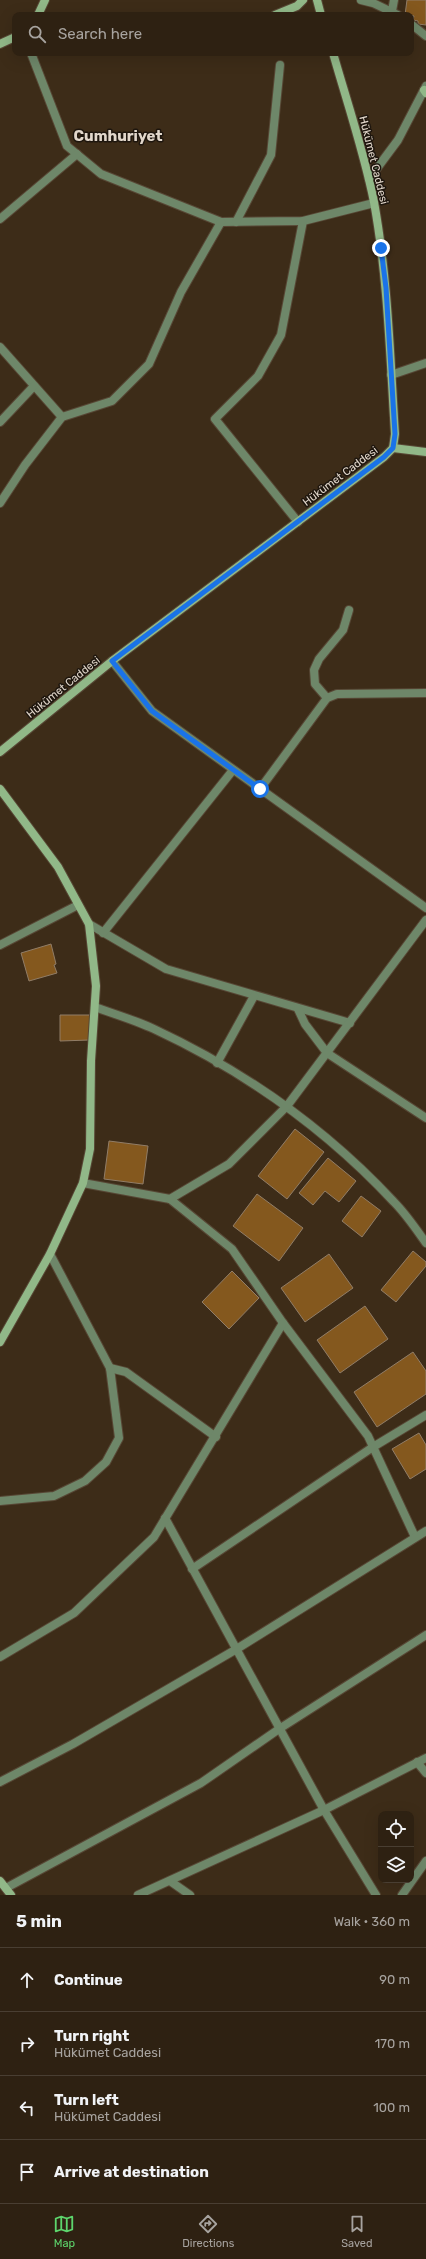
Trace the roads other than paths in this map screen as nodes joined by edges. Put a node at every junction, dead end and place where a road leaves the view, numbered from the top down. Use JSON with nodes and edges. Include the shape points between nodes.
{"nodes":[{"id":1,"x":45,"y":0,"type":"edge"},
{"id":2,"x":303,"y":0,"type":"edge"},
{"id":3,"x":317,"y":0,"type":"edge"},
{"id":4,"x":361,"y":0,"type":"edge"},
{"id":5,"x":394,"y":0,"type":"edge"},
{"id":6,"x":39,"y":12,"type":"edge"},
{"id":7,"x":282,"y":12,"type":"edge"},
{"id":8,"x":320,"y":12,"type":"edge"},
{"id":9,"x":392,"y":12,"type":"edge"},
{"id":10,"x":395,"y":12,"type":"edge"},
{"id":11,"x":414,"y":26,"type":"edge"},
{"id":12,"x":426,"y":36,"type":"edge"},
{"id":13,"x":12,"y":38,"type":"edge"},
{"id":14,"x":0,"y":44,"type":"edge"},
{"id":15,"x":32,"y":56,"type":"edge"},
{"id":16,"x":334,"y":56,"type":"edge"},
{"id":17,"x":280,"y":65,"type":"dead end"},
{"id":18,"x":426,"y":89,"type":"edge"},
{"id":19,"x":77,"y":154,"type":"junction"},
{"id":20,"x":369,"y":179,"type":"junction"},
{"id":21,"x":374,"y":202,"type":"junction"},
{"id":22,"x":0,"y":219,"type":"edge"},
{"id":23,"x":303,"y":221,"type":"junction"},
{"id":24,"x":221,"y":222,"type":"junction"},
{"id":25,"x":236,"y":222,"type":"junction"},
{"id":26,"x":0,"y":347,"type":"edge"},
{"id":27,"x":426,"y":363,"type":"edge"},
{"id":28,"x":391,"y":375,"type":"junction"},
{"id":29,"x":34,"y":386,"type":"junction"},
{"id":30,"x":62,"y":417,"type":"junction"},
{"id":31,"x":0,"y":422,"type":"edge"},
{"id":32,"x":393,"y":448,"type":"junction"},
{"id":33,"x":426,"y":452,"type":"edge"},
{"id":34,"x":0,"y":503,"type":"edge"},
{"id":35,"x":298,"y":522,"type":"junction"},
{"id":36,"x":349,"y":610,"type":"dead end"},
{"id":37,"x":112,"y":661,"type":"junction"},
{"id":38,"x":426,"y":693,"type":"edge"},
{"id":39,"x":327,"y":698,"type":"junction"},
{"id":40,"x":0,"y":752,"type":"edge"},
{"id":41,"x":233,"y":770,"type":"junction"},
{"id":42,"x":0,"y":789,"type":"edge"},
{"id":43,"x":260,"y":789,"type":"junction"},
{"id":44,"x":78,"y":905,"type":"junction"},
{"id":45,"x":426,"y":908,"type":"edge"},
{"id":46,"x":426,"y":920,"type":"edge"},
{"id":47,"x":89,"y":924,"type":"junction"},
{"id":48,"x":103,"y":933,"type":"junction"},
{"id":49,"x":0,"y":945,"type":"edge"},
{"id":50,"x":254,"y":996,"type":"junction"},
{"id":51,"x":95,"y":1007,"type":"junction"},
{"id":52,"x":298,"y":1009,"type":"junction"},
{"id":53,"x":350,"y":1023,"type":"junction"},
{"id":54,"x":327,"y":1053,"type":"junction"},
{"id":55,"x":217,"y":1063,"type":"junction"},
{"id":56,"x":287,"y":1106,"type":"junction"},
{"id":57,"x":426,"y":1118,"type":"edge"},
{"id":58,"x":83,"y":1183,"type":"junction"},
{"id":59,"x":170,"y":1199,"type":"junction"},
{"id":60,"x":426,"y":1243,"type":"edge"},
{"id":61,"x":50,"y":1254,"type":"junction"},
{"id":62,"x":283,"y":1323,"type":"junction"},
{"id":63,"x":0,"y":1342,"type":"edge"},
{"id":64,"x":110,"y":1368,"type":"junction"},
{"id":65,"x":426,"y":1415,"type":"edge"},
{"id":66,"x":216,"y":1436,"type":"junction"},
{"id":67,"x":373,"y":1447,"type":"junction"},
{"id":68,"x":0,"y":1501,"type":"edge"},
{"id":69,"x":165,"y":1518,"type":"junction"},
{"id":70,"x":426,"y":1531,"type":"edge"},
{"id":71,"x":415,"y":1537,"type":"junction"},
{"id":72,"x":192,"y":1569,"type":"junction"},
{"id":73,"x":426,"y":1635,"type":"edge"},
{"id":74,"x":235,"y":1650,"type":"junction"},
{"id":75,"x":0,"y":1657,"type":"edge"},
{"id":76,"x":279,"y":1729,"type":"junction"},
{"id":77,"x":426,"y":1758,"type":"edge"},
{"id":78,"x":418,"y":1762,"type":"junction"},
{"id":79,"x":426,"y":1773,"type":"edge"},
{"id":80,"x":0,"y":1782,"type":"edge"},
{"id":81,"x":324,"y":1810,"type":"junction"},
{"id":82,"x":426,"y":1861,"type":"edge"},
{"id":83,"x":0,"y":1881,"type":"edge"},
{"id":84,"x":170,"y":1881,"type":"junction"},
{"id":85,"x":6,"y":1888,"type":"junction"},
{"id":86,"x":11,"y":1895,"type":"edge"},
{"id":87,"x":138,"y":1895,"type":"edge"},
{"id":88,"x":190,"y":1895,"type":"edge"},
{"id":89,"x":376,"y":1895,"type":"edge"},
{"id":90,"x":402,"y":1895,"type":"edge"}],
"edges":[{"from":1,"to":6,"type":"main road"},
{"from":2,"to":7,"type":"main road","via":[[297,6]]},
{"from":3,"to":8,"type":"main road"},
{"from":4,"to":9,"type":"street"},
{"from":5,"to":10,"type":"street"},
{"from":11,"to":12,"type":"street"},
{"from":13,"to":14,"type":"main road"},
{"from":15,"to":19,"type":"street","via":[[67,146]]},
{"from":16,"to":20,"type":"main road","name":"Hükümet Caddesi"},
{"from":17,"to":25,"type":"street","via":[[271,155]]},
{"from":18,"to":20,"type":"street","via":[[398,140]]},
{"from":19,"to":22,"type":"street"},
{"from":19,"to":24,"type":"street","via":[[101,174]]},
{"from":20,"to":21,"type":"main road","name":"Hükümet Caddesi"},
{"from":21,"to":23,"type":"street"},
{"from":21,"to":28,"type":"main road","name":"Hükümet Caddesi","via":[[386,288]]},
{"from":23,"to":25,"type":"street"},
{"from":23,"to":35,"type":"street","via":[[281,335],[258,376],[215,419]]},
{"from":24,"to":25,"type":"street"},
{"from":24,"to":30,"type":"street","via":[[181,292],[149,364],[112,401]]},
{"from":26,"to":29,"type":"street"},
{"from":27,"to":28,"type":"street"},
{"from":28,"to":32,"type":"main road","name":"Hükümet Caddesi","via":[[395,434]]},
{"from":29,"to":30,"type":"street"},
{"from":29,"to":31,"type":"street"},
{"from":30,"to":34,"type":"street","via":[[24,465]]},
{"from":32,"to":33,"type":"main road"},
{"from":32,"to":35,"type":"main road","name":"Hükümet Caddesi"},
{"from":35,"to":37,"type":"main road","name":"Hükümet Caddesi"},
{"from":36,"to":39,"type":"street","via":[[343,630],[319,659],[314,670],[315,684]]},
{"from":37,"to":40,"type":"main road","name":"Hükümet Caddesi"},
{"from":37,"to":41,"type":"street","via":[[152,711]]},
{"from":38,"to":39,"type":"street","via":[[337,694]]},
{"from":39,"to":43,"type":"street"},
{"from":41,"to":43,"type":"street"},
{"from":41,"to":48,"type":"street"},
{"from":42,"to":44,"type":"main road","via":[[58,867]]},
{"from":43,"to":45,"type":"street"},
{"from":44,"to":47,"type":"main road"},
{"from":44,"to":49,"type":"street"},
{"from":46,"to":53,"type":"street"},
{"from":47,"to":48,"type":"street"},
{"from":47,"to":51,"type":"main road","via":[[96,986]]},
{"from":48,"to":50,"type":"street","via":[[166,969]]},
{"from":50,"to":52,"type":"street"},
{"from":50,"to":55,"type":"street"},
{"from":51,"to":55,"type":"street","via":[[154,1029]]},
{"from":51,"to":58,"type":"main road","via":[[91,1061],[90,1149]]},
{"from":52,"to":53,"type":"street"},
{"from":52,"to":54,"type":"street","via":[[305,1024]]},
{"from":53,"to":54,"type":"street"},
{"from":54,"to":56,"type":"street"},
{"from":54,"to":57,"type":"street"},
{"from":55,"to":56,"type":"street"},
{"from":56,"to":59,"type":"street","via":[[229,1164]]},
{"from":56,"to":60,"type":"street","via":[[351,1159],[390,1197]]},
{"from":58,"to":59,"type":"street"},
{"from":58,"to":61,"type":"main road"},
{"from":59,"to":62,"type":"street","via":[[232,1249]]},
{"from":61,"to":63,"type":"main road"},
{"from":61,"to":64,"type":"street"},
{"from":62,"to":66,"type":"street"},
{"from":62,"to":67,"type":"street","via":[[368,1436]]},
{"from":64,"to":66,"type":"street","via":[[126,1372]]},
{"from":64,"to":68,"type":"street","via":[[119,1438],[106,1462],[85,1480],[54,1496]]},
{"from":65,"to":67,"type":"street"},
{"from":66,"to":69,"type":"street"},
{"from":67,"to":71,"type":"street"},
{"from":67,"to":72,"type":"street"},
{"from":69,"to":72,"type":"street"},
{"from":69,"to":75,"type":"street","via":[[154,1537],[74,1613]]},
{"from":70,"to":71,"type":"street"},
{"from":71,"to":74,"type":"street"},
{"from":72,"to":74,"type":"street"},
{"from":73,"to":76,"type":"street"},
{"from":74,"to":76,"type":"street"},
{"from":74,"to":80,"type":"street","via":[[73,1744]]},
{"from":76,"to":81,"type":"street"},
{"from":76,"to":85,"type":"street","via":[[200,1783]]},
{"from":77,"to":78,"type":"street"},
{"from":78,"to":79,"type":"street"},
{"from":78,"to":81,"type":"street"},
{"from":81,"to":84,"type":"street"},
{"from":81,"to":89,"type":"street"},
{"from":82,"to":90,"type":"street"},
{"from":83,"to":85,"type":"main road"},
{"from":84,"to":87,"type":"street"},
{"from":84,"to":88,"type":"street"},
{"from":85,"to":86,"type":"main road"}]}
